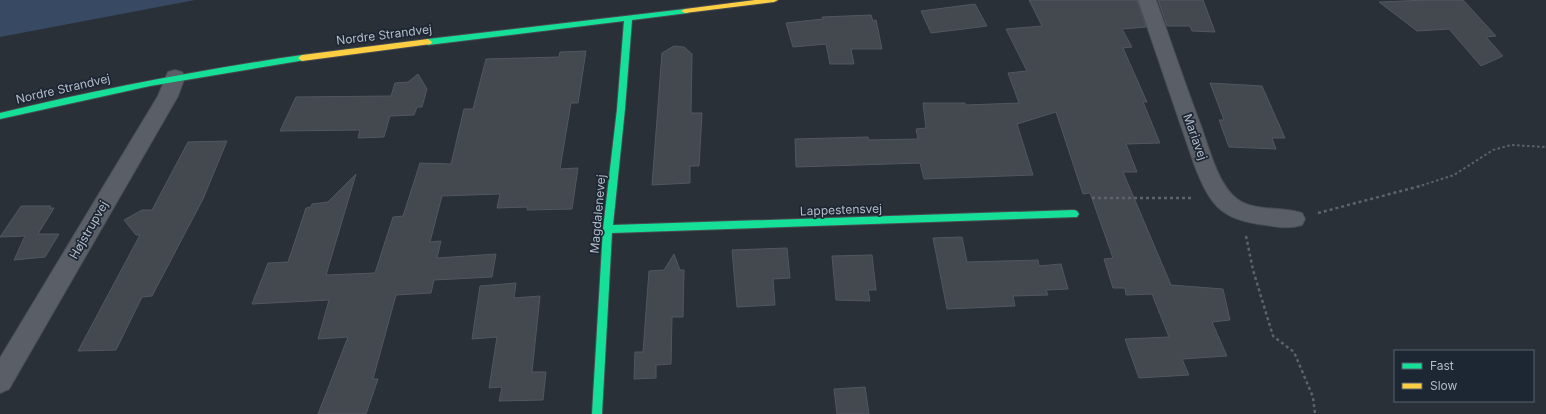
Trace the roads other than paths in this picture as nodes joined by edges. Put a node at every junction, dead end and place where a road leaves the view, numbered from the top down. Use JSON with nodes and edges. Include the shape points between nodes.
{"nodes":[{"id":1,"x":774,"y":0,"type":"edge"},
{"id":2,"x":1147,"y":0,"type":"edge"},
{"id":3,"x":628,"y":18,"type":"junction"},
{"id":4,"x":175,"y":77,"type":"junction"},
{"id":5,"x":0,"y":116,"type":"edge"},
{"id":6,"x":1074,"y":214,"type":"road end"},
{"id":7,"x":1294,"y":219,"type":"road end"},
{"id":8,"x":608,"y":229,"type":"junction"},
{"id":9,"x":0,"y":381,"type":"edge"},
{"id":10,"x":597,"y":414,"type":"edge"}],
"edges":[{"from":1,"to":3,"type":"street","name":"Nordre Strandvej"},
{"from":2,"to":7,"type":"street","name":"Mariavej","via":[[1208,174],[1221,198],[1241,212]]},
{"from":3,"to":4,"type":"street","name":"Nordre Strandvej","via":[[398,45]]},
{"from":3,"to":8,"type":"street","name":"Magdalenevej"},
{"from":4,"to":5,"type":"street","name":"Nordre Strandvej"},
{"from":4,"to":9,"type":"street","name":"Højstrupvej","via":[[164,103]]},
{"from":6,"to":8,"type":"street","name":"Lappestensvej"},
{"from":8,"to":10,"type":"street","name":"Magdalenevej"}]}
